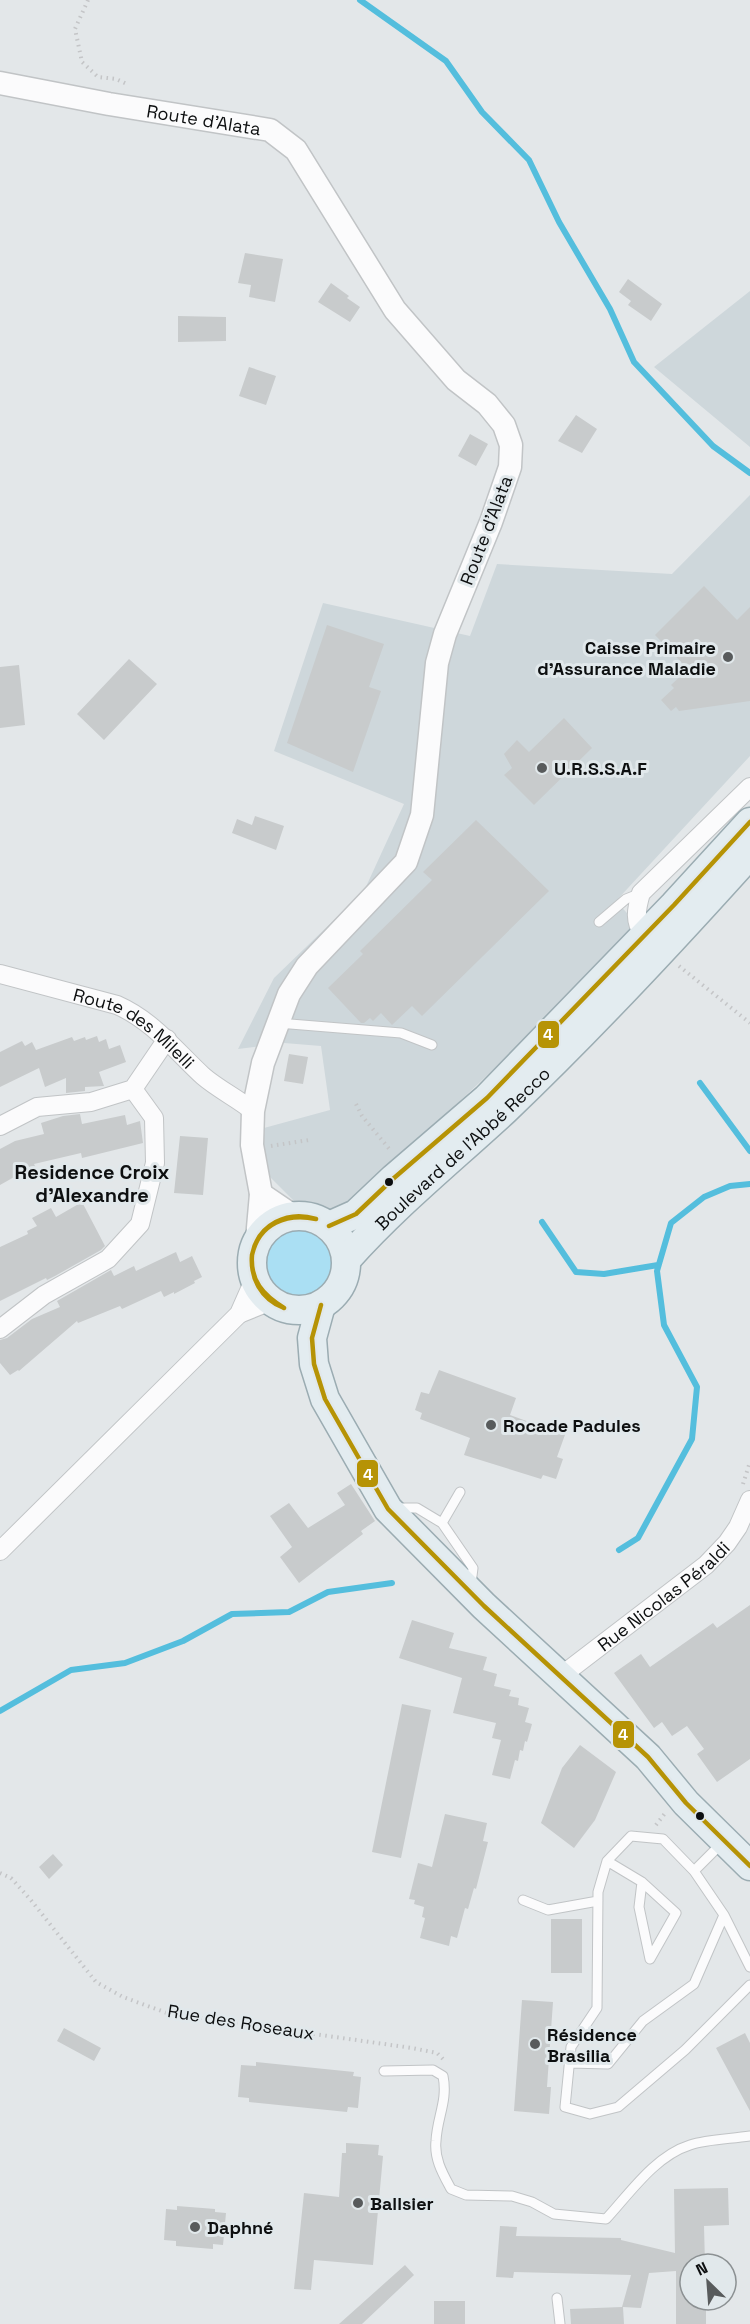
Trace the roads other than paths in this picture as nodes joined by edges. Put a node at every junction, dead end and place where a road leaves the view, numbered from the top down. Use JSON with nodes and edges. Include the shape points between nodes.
{"nodes":[{"id":1,"x":0,"y":82,"type":"edge"},
{"id":2,"x":750,"y":787,"type":"edge"},
{"id":3,"x":750,"y":822,"type":"edge"},
{"id":4,"x":750,"y":854,"type":"edge"},
{"id":5,"x":641,"y":893,"type":"junction"},
{"id":6,"x":599,"y":922,"type":"dead end"},
{"id":7,"x":644,"y":936,"type":"junction"},
{"id":8,"x":0,"y":974,"type":"edge"},
{"id":9,"x":278,"y":1023,"type":"junction"},
{"id":10,"x":167,"y":1039,"type":"junction"},
{"id":11,"x":432,"y":1045,"type":"dead end"},
{"id":12,"x":133,"y":1089,"type":"junction"},
{"id":13,"x":253,"y":1111,"type":"junction"},
{"id":14,"x":0,"y":1126,"type":"edge"},
{"id":15,"x":261,"y":1194,"type":"junction"},
{"id":16,"x":292,"y":1215,"type":"junction"},
{"id":17,"x":329,"y":1226,"type":"junction"},
{"id":18,"x":257,"y":1239,"type":"junction"},
{"id":19,"x":347,"y":1259,"type":"junction"},
{"id":20,"x":285,"y":1299,"type":"junction"},
{"id":21,"x":239,"y":1314,"type":"junction"},
{"id":22,"x":0,"y":1329,"type":"edge"},
{"id":23,"x":460,"y":1492,"type":"dead end"},
{"id":24,"x":745,"y":1495,"type":"edge"},
{"id":25,"x":388,"y":1509,"type":"junction"},
{"id":26,"x":442,"y":1523,"type":"junction"},
{"id":27,"x":1,"y":1548,"type":"edge"},
{"id":28,"x":470,"y":1592,"type":"junction"},
{"id":29,"x":561,"y":1676,"type":"junction"},
{"id":30,"x":724,"y":1841,"type":"junction"},
{"id":31,"x":606,"y":1861,"type":"junction"},
{"id":32,"x":749,"y":1864,"type":"edge"},
{"id":33,"x":694,"y":1871,"type":"junction"},
{"id":34,"x":642,"y":1882,"type":"junction"},
{"id":35,"x":522,"y":1900,"type":"dead end"},
{"id":36,"x":598,"y":1901,"type":"junction"},
{"id":37,"x":724,"y":1914,"type":"junction"},
{"id":38,"x":750,"y":1967,"type":"edge"},
{"id":39,"x":750,"y":1985,"type":"edge"},
{"id":40,"x":569,"y":2063,"type":"junction"},
{"id":41,"x":384,"y":2071,"type":"dead end"},
{"id":42,"x":750,"y":2136,"type":"edge"},
{"id":43,"x":557,"y":2298,"type":"dead end"},
{"id":44,"x":560,"y":2324,"type":"edge"}],
"edges":[{"from":1,"to":9,"type":"street","name":"Route d'Alata","via":[[270,130],[302,158],[395,310],[456,380],[487,404],[504,425],[511,445],[510,467],[437,663],[422,815],[406,862],[307,966],[289,994]]},
{"from":2,"to":5,"type":"street"},
{"from":3,"to":7,"type":"main road","name":"Boulevard de l'Abbé Recco"},
{"from":4,"to":19,"type":"main road","name":"Boulevard de l'Abbé Recco","via":[[603,1014],[505,1110],[370,1232]]},
{"from":5,"to":6,"type":"lane","via":[[626,899]]},
{"from":5,"to":7,"type":"street","via":[[636,919]]},
{"from":7,"to":17,"type":"main road","name":"Boulevard de l'Abbé Recco","via":[[488,1098],[356,1214]]},
{"from":8,"to":10,"type":"street","name":"Route des Milelli","via":[[117,1005],[135,1013]]},
{"from":9,"to":11,"type":"lane","via":[[401,1033]]},
{"from":9,"to":13,"type":"street","name":"Route d'Alata","via":[[263,1064]]},
{"from":10,"to":12,"type":"street"},
{"from":10,"to":13,"type":"street","name":"Route des Milelli","via":[[204,1078]]},
{"from":12,"to":14,"type":"street","via":[[91,1102],[36,1107]]},
{"from":12,"to":22,"type":"street","via":[[154,1118],[156,1163],[140,1224],[108,1259],[45,1294]]},
{"from":13,"to":15,"type":"street","name":"Route d'Alata","via":[[252,1144]]},
{"from":15,"to":16,"type":"street"},
{"from":15,"to":18,"type":"street","name":"Route d'Alata"},
{"from":16,"to":17,"type":"main road","via":[[318,1219]]},
{"from":16,"to":18,"type":"main road","via":[[267,1228]]},
{"from":17,"to":19,"type":"main road","via":[[344,1246]]},
{"from":18,"to":20,"type":"main road","via":[[252,1259]]},
{"from":19,"to":20,"type":"main road","via":[[346,1273],[333,1297]]},
{"from":20,"to":21,"type":"street"},
{"from":20,"to":21,"type":"street"},
{"from":20,"to":25,"type":"main road","via":[[312,1338],[314,1364],[325,1399]]},
{"from":21,"to":27,"type":"street"},
{"from":23,"to":26,"type":"lane"},
{"from":24,"to":29,"type":"street","name":"Rue Nicolas Péraldi","via":[[738,1527],[706,1565]]},
{"from":25,"to":26,"type":"lane","via":[[417,1508]]},
{"from":25,"to":28,"type":"main road"},
{"from":26,"to":28,"type":"lane","via":[[473,1568]]},
{"from":28,"to":29,"type":"main road"},
{"from":29,"to":30,"type":"main road","via":[[648,1757]]},
{"from":30,"to":32,"type":"main road"},
{"from":30,"to":33,"type":"lane"},
{"from":31,"to":33,"type":"lane","via":[[631,1836],[663,1839]]},
{"from":31,"to":34,"type":"lane"},
{"from":31,"to":36,"type":"lane"},
{"from":33,"to":37,"type":"lane"},
{"from":34,"to":34,"type":"lane","via":[[676,1913],[650,1959],[639,1907]]},
{"from":35,"to":36,"type":"lane","via":[[548,1910]]},
{"from":36,"to":40,"type":"lane","via":[[597,2008],[571,2047]]},
{"from":37,"to":38,"type":"lane"},
{"from":37,"to":40,"type":"lane","via":[[694,1984],[643,2021],[608,2064]]},
{"from":39,"to":40,"type":"lane","via":[[685,2050],[618,2107],[590,2114],[565,2107]]},
{"from":41,"to":42,"type":"lane","via":[[432,2070],[443,2076],[446,2092],[435,2142],[439,2166],[451,2189],[466,2195],[512,2196],[554,2214],[606,2218],[669,2154],[690,2145]]},
{"from":43,"to":44,"type":"lane"}]}
